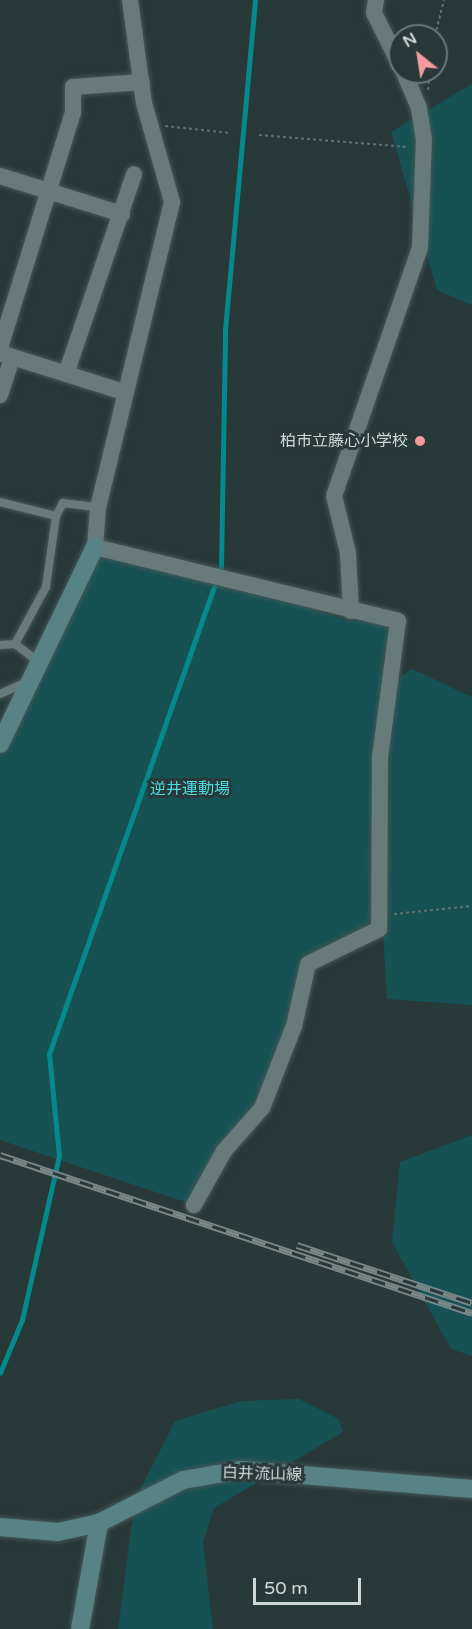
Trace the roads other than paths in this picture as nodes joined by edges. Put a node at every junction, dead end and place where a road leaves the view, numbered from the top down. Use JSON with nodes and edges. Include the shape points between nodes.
{"nodes":[{"id":1,"x":130,"y":0,"type":"edge"},
{"id":2,"x":376,"y":0,"type":"edge"},
{"id":3,"x":388,"y":40,"type":"edge"},
{"id":4,"x":142,"y":81,"type":"junction"},
{"id":5,"x":409,"y":84,"type":"edge"},
{"id":6,"x":134,"y":174,"type":"dead end"},
{"id":7,"x":0,"y":176,"type":"edge"},
{"id":8,"x":48,"y":191,"type":"junction"},
{"id":9,"x":122,"y":214,"type":"junction"},
{"id":10,"x":4,"y":352,"type":"edge"},
{"id":11,"x":66,"y":374,"type":"junction"},
{"id":12,"x":124,"y":392,"type":"junction"},
{"id":13,"x":0,"y":395,"type":"edge"},
{"id":14,"x":0,"y":502,"type":"edge"},
{"id":15,"x":98,"y":507,"type":"junction"},
{"id":16,"x":56,"y":516,"type":"junction"},
{"id":17,"x":95,"y":547,"type":"junction"},
{"id":18,"x":351,"y":611,"type":"junction"},
{"id":19,"x":15,"y":644,"type":"junction"},
{"id":20,"x":0,"y":645,"type":"edge"},
{"id":21,"x":39,"y":662,"type":"junction"},
{"id":22,"x":30,"y":681,"type":"junction"},
{"id":23,"x":0,"y":694,"type":"edge"},
{"id":24,"x":0,"y":744,"type":"edge"},
{"id":25,"x":194,"y":1205,"type":"dead end"},
{"id":26,"x":472,"y":1489,"type":"edge"},
{"id":27,"x":99,"y":1523,"type":"junction"},
{"id":28,"x":0,"y":1527,"type":"edge"},
{"id":29,"x":80,"y":1629,"type":"edge"}],
"edges":[{"from":1,"to":4,"type":"street"},
{"from":2,"to":3,"type":"street","via":[[374,13]]},
{"from":4,"to":8,"type":"street","via":[[73,87],[73,112]]},
{"from":4,"to":12,"type":"street","via":[[172,202]]},
{"from":5,"to":18,"type":"street","via":[[419,108],[423,149],[420,247],[334,496],[348,553]]},
{"from":6,"to":9,"type":"street"},
{"from":7,"to":8,"type":"street"},
{"from":8,"to":9,"type":"street"},
{"from":8,"to":10,"type":"street"},
{"from":9,"to":11,"type":"street"},
{"from":10,"to":11,"type":"street"},
{"from":10,"to":13,"type":"street"},
{"from":11,"to":12,"type":"street"},
{"from":12,"to":15,"type":"street"},
{"from":14,"to":16,"type":"lane"},
{"from":15,"to":16,"type":"lane","via":[[63,503]]},
{"from":15,"to":17,"type":"street"},
{"from":16,"to":19,"type":"lane","via":[[46,587]]},
{"from":17,"to":18,"type":"street"},
{"from":17,"to":21,"type":"main road"},
{"from":18,"to":25,"type":"street","via":[[398,621],[380,757],[379,929],[308,964],[294,1026],[262,1108],[224,1151]]},
{"from":19,"to":20,"type":"lane"},
{"from":19,"to":21,"type":"lane"},
{"from":21,"to":22,"type":"main road"},
{"from":22,"to":23,"type":"lane"},
{"from":22,"to":24,"type":"main road"},
{"from":26,"to":27,"type":"main road","name":"白井流山線","via":[[223,1471],[183,1480]]},
{"from":27,"to":28,"type":"main road","name":"白井流山線","via":[[58,1532]]},
{"from":27,"to":29,"type":"main road"}]}
